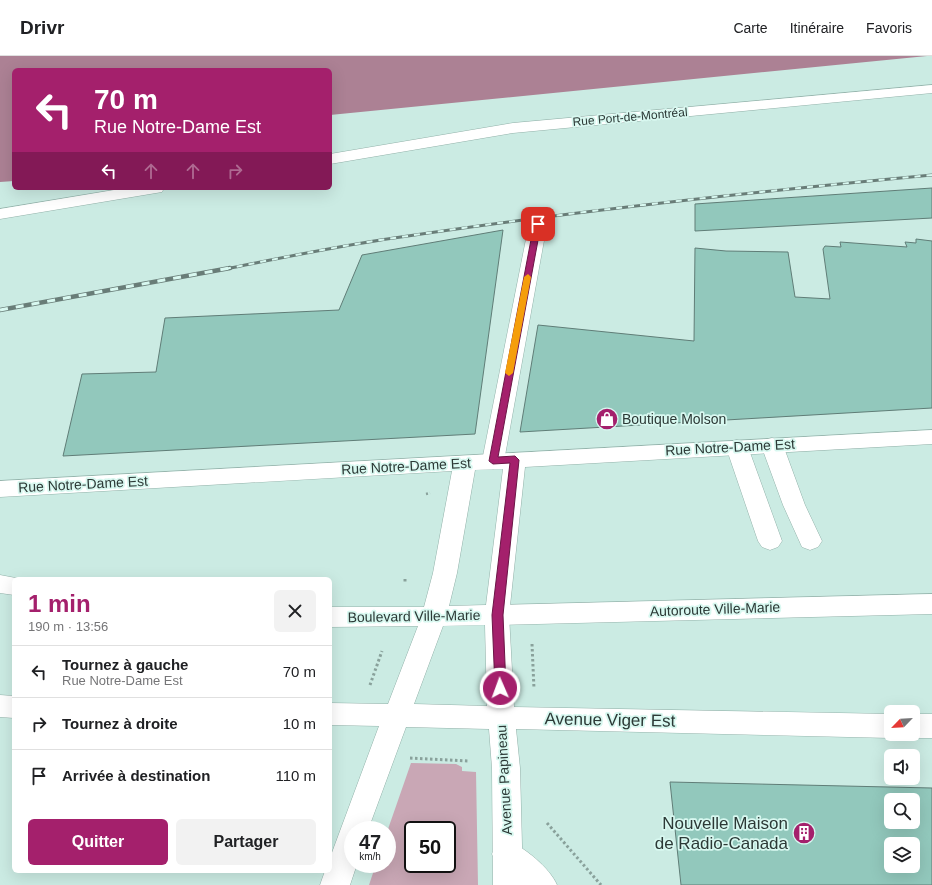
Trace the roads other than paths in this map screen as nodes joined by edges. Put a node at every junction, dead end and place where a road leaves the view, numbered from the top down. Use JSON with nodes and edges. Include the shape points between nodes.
{"nodes":[{"id":1,"x":932,"y":89,"type":"edge"},
{"id":2,"x":332,"y":159,"type":"edge"},
{"id":3,"x":144,"y":190,"type":"edge"},
{"id":4,"x":0,"y":214,"type":"edge"},
{"id":5,"x":538,"y":224,"type":"dead end"},
{"id":6,"x":932,"y":437,"type":"edge"},
{"id":7,"x":772,"y":445,"type":"junction"},
{"id":8,"x":736,"y":447,"type":"junction"},
{"id":9,"x":504,"y":460,"type":"junction"},
{"id":10,"x":465,"y":463,"type":"junction"},
{"id":11,"x":0,"y":489,"type":"edge"},
{"id":12,"x":770,"y":541,"type":"dead end"},
{"id":13,"x":810,"y":541,"type":"dead end"},
{"id":14,"x":0,"y":584,"type":"edge"},
{"id":15,"x":12,"y":586,"type":"edge"},
{"id":16,"x":932,"y":604,"type":"edge"},
{"id":17,"x":498,"y":615,"type":"junction"},
{"id":18,"x":434,"y":616,"type":"junction"},
{"id":19,"x":332,"y":617,"type":"edge"},
{"id":20,"x":0,"y":706,"type":"edge"},
{"id":21,"x":12,"y":707,"type":"edge"},
{"id":22,"x":332,"y":714,"type":"edge"},
{"id":23,"x":398,"y":715,"type":"junction"},
{"id":24,"x":501,"y":718,"type":"junction"},
{"id":25,"x":884,"y":726,"type":"edge"},
{"id":26,"x":920,"y":726,"type":"edge"},
{"id":27,"x":932,"y":726,"type":"edge"},
{"id":28,"x":357,"y":821,"type":"edge"},
{"id":29,"x":507,"y":854,"type":"junction"},
{"id":30,"x":344,"y":860,"type":"edge"},
{"id":31,"x":335,"y":885,"type":"edge"},
{"id":32,"x":508,"y":885,"type":"edge"},
{"id":33,"x":542,"y":885,"type":"edge"}],
"edges":[{"from":1,"to":2,"type":"main road","name":"Rue Port-de-Montréal","via":[[513,128]]},
{"from":3,"to":4,"type":"main road"},
{"from":5,"to":9,"type":"main road","name":"Avenue Papineau"},
{"from":6,"to":7,"type":"main road","name":"Rue Notre-Dame Est"},
{"from":7,"to":8,"type":"main road","name":"Rue Notre-Dame Est"},
{"from":7,"to":13,"type":"main road"},
{"from":8,"to":9,"type":"main road","name":"Rue Notre-Dame Est"},
{"from":8,"to":12,"type":"main road"},
{"from":9,"to":10,"type":"main road","name":"Rue Notre-Dame Est"},
{"from":9,"to":17,"type":"main road","name":"Avenue Papineau"},
{"from":10,"to":11,"type":"main road","name":"Rue Notre-Dame Est"},
{"from":10,"to":18,"type":"main road","via":[[444,579]]},
{"from":14,"to":15,"type":"main road"},
{"from":16,"to":17,"type":"main road","name":"Autoroute Ville-Marie"},
{"from":17,"to":18,"type":"main road","name":"Boulevard Ville-Marie"},
{"from":17,"to":24,"type":"main road","name":"Avenue Papineau"},
{"from":18,"to":19,"type":"main road","name":"Boulevard Ville-Marie"},
{"from":18,"to":23,"type":"main road"},
{"from":20,"to":21,"type":"main road"},
{"from":22,"to":23,"type":"main road","name":"Avenue Viger Est"},
{"from":23,"to":24,"type":"main road","name":"Avenue Viger Est"},
{"from":23,"to":28,"type":"main road"},
{"from":24,"to":25,"type":"main road","name":"Avenue Viger Est"},
{"from":24,"to":29,"type":"main road","name":"Avenue Papineau","via":[[506,768]]},
{"from":26,"to":27,"type":"main road"},
{"from":29,"to":32,"type":"main road","name":"Avenue Papineau"},
{"from":29,"to":33,"type":"main road"},
{"from":30,"to":31,"type":"main road"}]}
